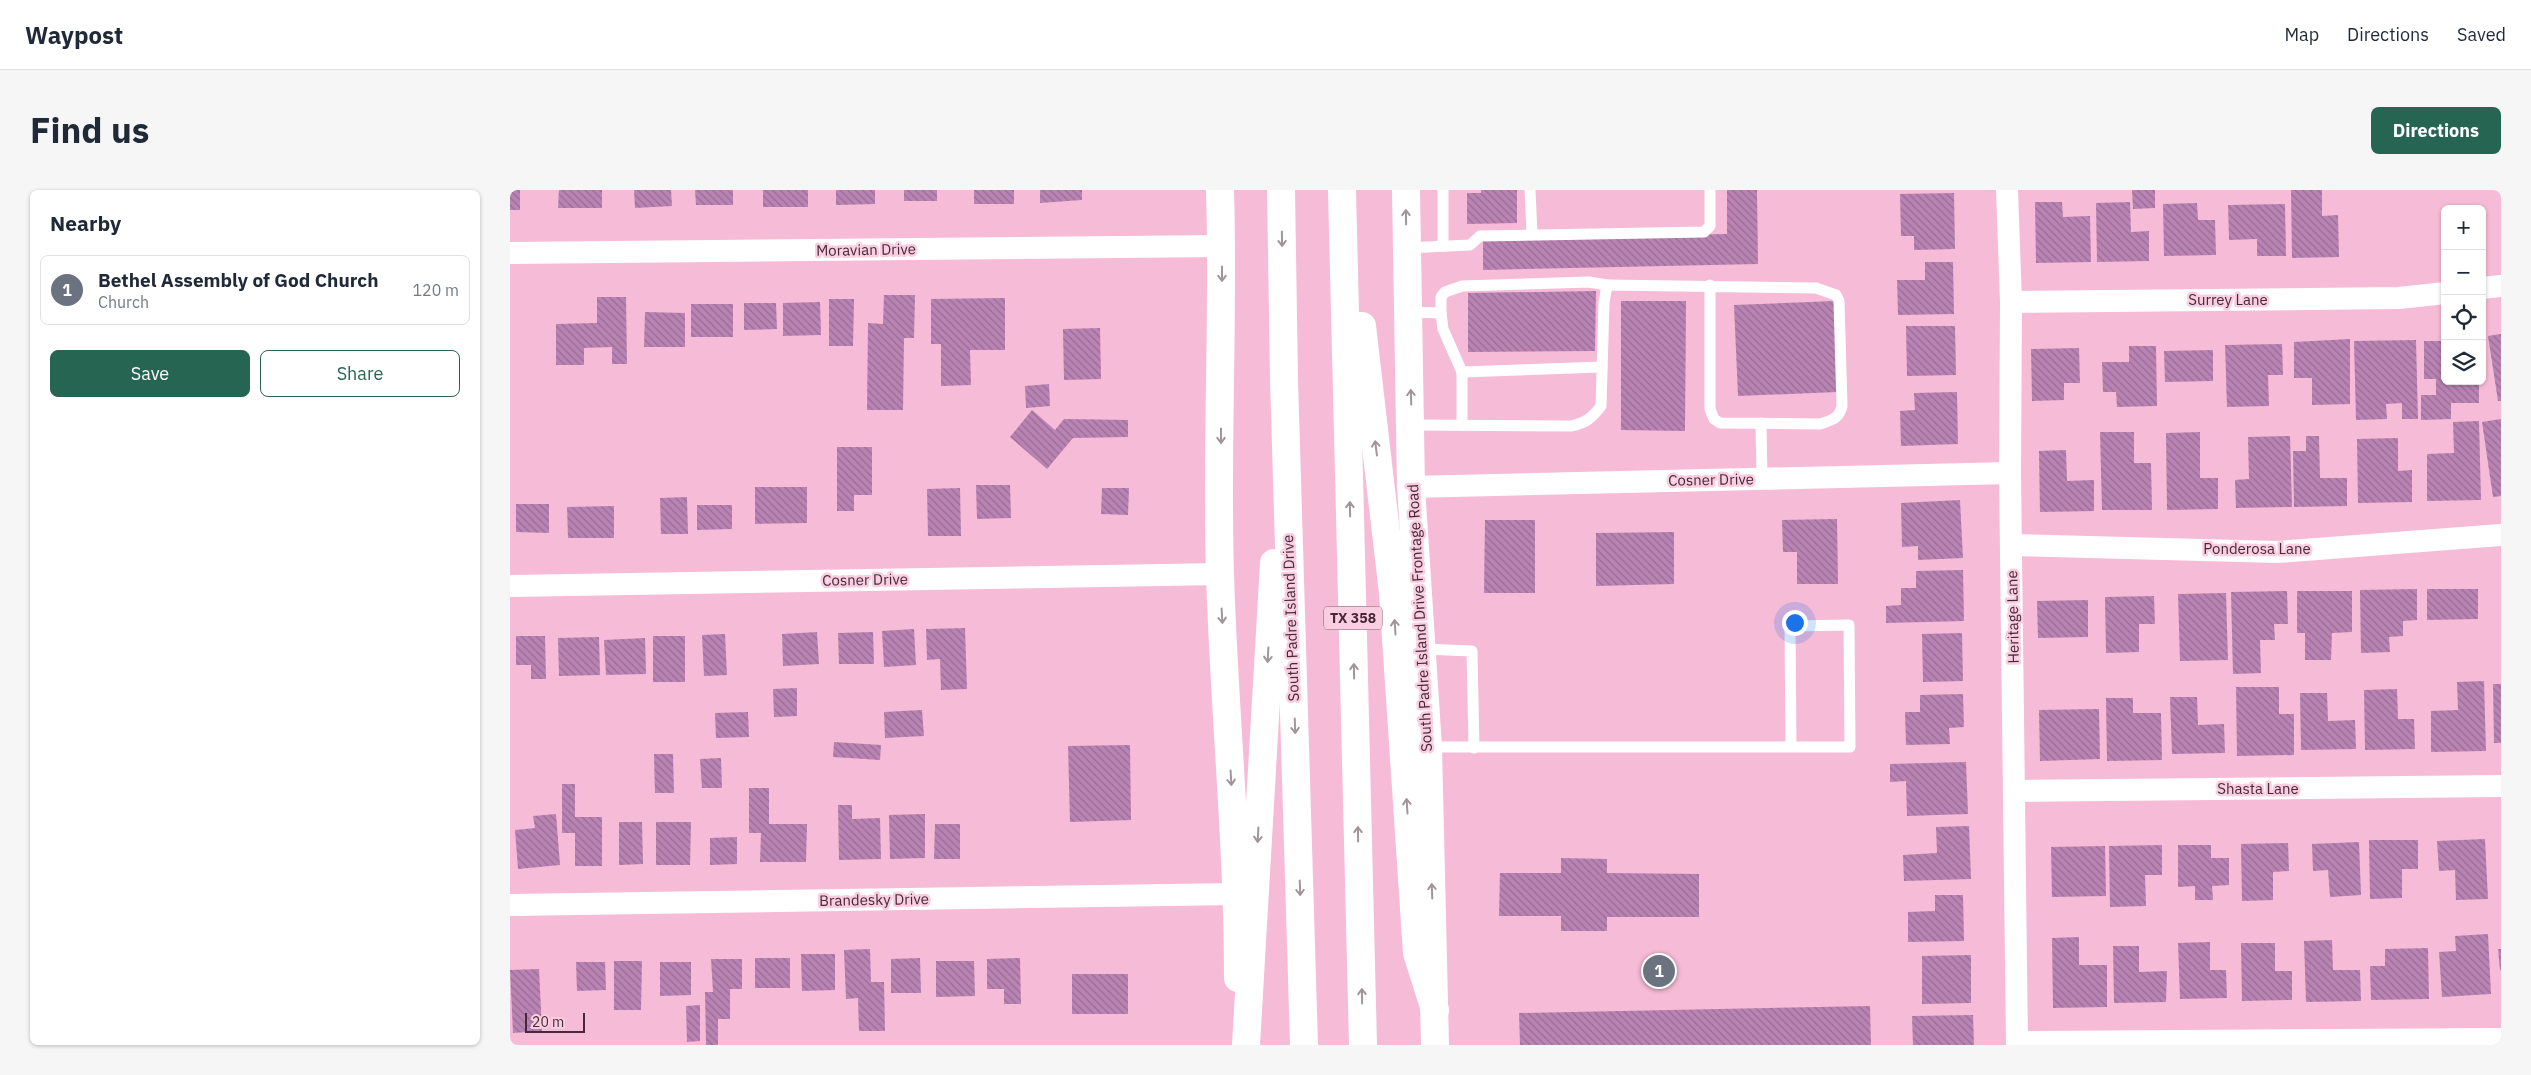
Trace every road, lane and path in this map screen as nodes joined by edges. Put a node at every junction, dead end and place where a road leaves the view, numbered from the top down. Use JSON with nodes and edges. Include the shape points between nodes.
{"nodes":[{"id":1,"x":1220,"y":190,"type":"edge"},
{"id":2,"x":1281,"y":190,"type":"edge"},
{"id":3,"x":1344,"y":190,"type":"edge"},
{"id":4,"x":1406,"y":190,"type":"edge"},
{"id":5,"x":1443,"y":190,"type":"edge"},
{"id":6,"x":1530,"y":190,"type":"edge"},
{"id":7,"x":1710,"y":190,"type":"edge"},
{"id":8,"x":2007,"y":190,"type":"edge"},
{"id":9,"x":1532,"y":234,"type":"junction"},
{"id":10,"x":1222,"y":246,"type":"junction"},
{"id":11,"x":1443,"y":246,"type":"junction"},
{"id":12,"x":1406,"y":248,"type":"junction"},
{"id":13,"x":510,"y":253,"type":"edge"},
{"id":14,"x":1607,"y":284,"type":"junction"},
{"id":15,"x":1710,"y":285,"type":"junction"},
{"id":16,"x":2501,"y":286,"type":"edge"},
{"id":17,"x":2486,"y":288,"type":"edge"},
{"id":18,"x":2441,"y":293,"type":"edge"},
{"id":19,"x":2011,"y":302,"type":"junction"},
{"id":20,"x":1408,"y":312,"type":"junction"},
{"id":21,"x":1441,"y":313,"type":"junction"},
{"id":22,"x":1602,"y":367,"type":"junction"},
{"id":23,"x":1462,"y":372,"type":"junction"},
{"id":24,"x":1284,"y":380,"type":"junction"},
{"id":25,"x":1761,"y":423,"type":"junction"},
{"id":26,"x":1412,"y":425,"type":"junction"},
{"id":27,"x":1462,"y":426,"type":"junction"},
{"id":28,"x":2010,"y":473,"type":"junction"},
{"id":29,"x":1762,"y":479,"type":"junction"},
{"id":30,"x":1411,"y":487,"type":"junction"},
{"id":31,"x":2501,"y":535,"type":"edge"},
{"id":32,"x":2012,"y":545,"type":"junction"},
{"id":33,"x":1220,"y":574,"type":"junction"},
{"id":34,"x":510,"y":586,"type":"edge"},
{"id":35,"x":1423,"y":649,"type":"junction"},
{"id":36,"x":1428,"y":747,"type":"junction"},
{"id":37,"x":1791,"y":747,"type":"junction"},
{"id":38,"x":1474,"y":748,"type":"junction"},
{"id":39,"x":2501,"y":786,"type":"edge"},
{"id":40,"x":2015,"y":790,"type":"junction"},
{"id":41,"x":1238,"y":894,"type":"junction"},
{"id":42,"x":510,"y":905,"type":"edge"},
{"id":43,"x":1435,"y":1010,"type":"junction"},
{"id":44,"x":2498,"y":1041,"type":"edge"},
{"id":45,"x":2017,"y":1044,"type":"edge"},
{"id":46,"x":1239,"y":1045,"type":"edge"},
{"id":47,"x":1246,"y":1045,"type":"edge"},
{"id":48,"x":1304,"y":1045,"type":"edge"},
{"id":49,"x":1363,"y":1045,"type":"edge"},
{"id":50,"x":1435,"y":1045,"type":"edge"}],
"edges":[{"from":1,"to":10,"type":"main road"},
{"from":2,"to":24,"type":"main road","name":"South Padre Island Drive","one_way":true},
{"from":43,"to":3,"type":"main road","one_way":true,"via":[[1417,953],[1393,593]]},
{"from":49,"to":3,"type":"main road","number":"TX 358","one_way":true},
{"from":12,"to":4,"type":"main road","name":"South Padre Island Drive Frontage Road","one_way":true},
{"from":5,"to":11,"type":"lane"},
{"from":6,"to":9,"type":"lane"},
{"from":7,"to":9,"type":"lane","via":[[1710,226],[1704,232]]},
{"from":8,"to":19,"type":"street","name":"Heritage Lane"},
{"from":9,"to":11,"type":"lane","via":[[1480,236],[1470,246]]},
{"from":10,"to":13,"type":"street","name":"Moravian Drive"},
{"from":10,"to":33,"type":"main road","one_way":true},
{"from":11,"to":12,"type":"lane"},
{"from":12,"to":20,"type":"main road","name":"South Padre Island Drive Frontage Road"},
{"from":14,"to":15,"type":"lane"},
{"from":14,"to":21,"type":"lane","via":[[1462,286],[1445,292],[1441,297]]},
{"from":14,"to":22,"type":"lane"},
{"from":15,"to":25,"type":"lane","via":[[1710,409],[1720,423]]},
{"from":15,"to":25,"type":"lane","via":[[1816,288],[1836,295],[1839,301],[1840,415],[1820,424]]},
{"from":16,"to":17,"type":"street"},
{"from":18,"to":19,"type":"street","name":"Surrey Lane","via":[[2400,298]]},
{"from":19,"to":28,"type":"street","name":"Heritage Lane"},
{"from":20,"to":21,"type":"lane"},
{"from":26,"to":20,"type":"main road","name":"South Padre Island Drive Frontage Road","one_way":true},
{"from":21,"to":23,"type":"lane","via":[[1443,329]]},
{"from":22,"to":23,"type":"lane"},
{"from":22,"to":27,"type":"lane","via":[[1601,406],[1593,418],[1582,424]]},
{"from":23,"to":27,"type":"lane"},
{"from":24,"to":47,"type":"main road","one_way":true},
{"from":24,"to":48,"type":"main road","name":"South Padre Island Drive","one_way":true},
{"from":25,"to":29,"type":"lane"},
{"from":26,"to":27,"type":"lane"},
{"from":26,"to":30,"type":"main road","name":"South Padre Island Drive Frontage Road"},
{"from":28,"to":29,"type":"street","name":"Cosner Drive"},
{"from":28,"to":32,"type":"street","name":"Heritage Lane"},
{"from":29,"to":30,"type":"street","name":"Cosner Drive"},
{"from":30,"to":35,"type":"main road","name":"South Padre Island Drive Frontage Road"},
{"from":31,"to":32,"type":"street","name":"Ponderosa Lane","via":[[2278,552]]},
{"from":32,"to":40,"type":"street","name":"Heritage Lane"},
{"from":33,"to":34,"type":"street","name":"Cosner Drive"},
{"from":33,"to":41,"type":"main road","one_way":true},
{"from":35,"to":36,"type":"main road","name":"South Padre Island Drive Frontage Road"},
{"from":35,"to":38,"type":"lane","via":[[1472,651]]},
{"from":36,"to":38,"type":"lane"},
{"from":43,"to":36,"type":"main road","name":"South Padre Island Drive Frontage Road","one_way":true},
{"from":37,"to":37,"type":"lane","via":[[1850,748],[1849,625],[1790,626]]},
{"from":37,"to":38,"type":"lane"},
{"from":39,"to":40,"type":"street","name":"Shasta Lane"},
{"from":40,"to":45,"type":"street","name":"Heritage Lane"},
{"from":41,"to":42,"type":"street","name":"Brandesky Drive"},
{"from":41,"to":46,"type":"main road"},
{"from":43,"to":50,"type":"main road","name":"South Padre Island Drive Frontage Road"},
{"from":44,"to":45,"type":"street"}]}
